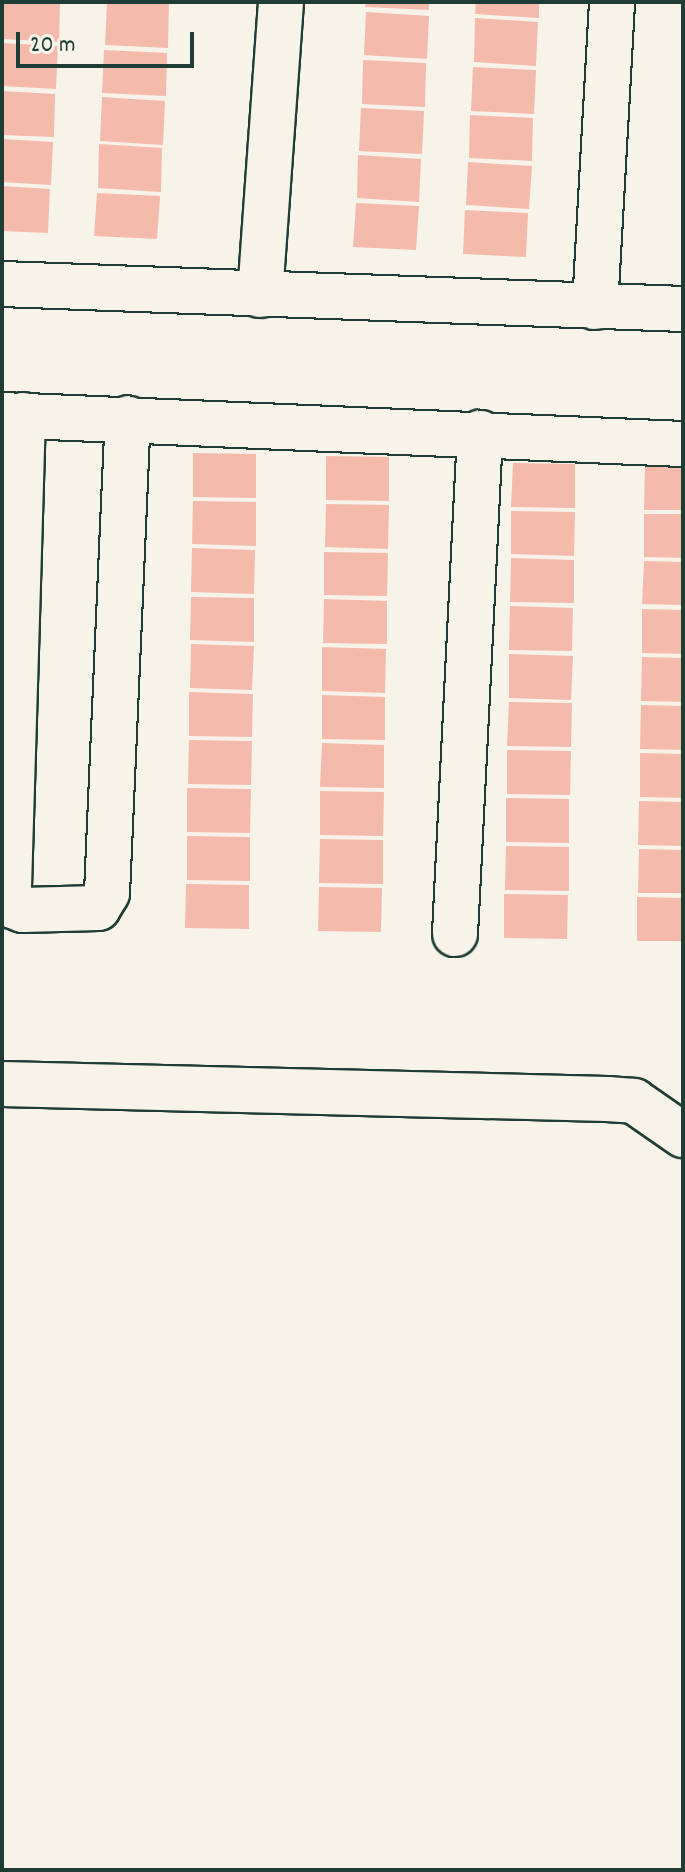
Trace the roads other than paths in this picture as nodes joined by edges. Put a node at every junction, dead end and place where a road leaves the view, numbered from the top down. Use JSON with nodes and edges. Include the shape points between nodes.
{"nodes":[{"id":1,"x":281,"y":2,"type":"edge"},
{"id":2,"x":612,"y":2,"type":"edge"},
{"id":3,"x":2,"y":284,"type":"edge"},
{"id":4,"x":260,"y":295,"type":"junction"},
{"id":5,"x":595,"y":307,"type":"junction"},
{"id":6,"x":683,"y":309,"type":"edge"},
{"id":7,"x":12,"y":415,"type":"edge"},
{"id":8,"x":128,"y":418,"type":"junction"},
{"id":9,"x":480,"y":433,"type":"junction"},
{"id":10,"x":683,"y":444,"type":"edge"},
{"id":11,"x":455,"y":934,"type":"dead end"},
{"id":12,"x":2,"y":1084,"type":"edge"},
{"id":13,"x":683,"y":1135,"type":"edge"}],
"edges":[{"from":1,"to":4,"type":"street"},
{"from":2,"to":5,"type":"street"},
{"from":3,"to":4,"type":"street"},
{"from":4,"to":5,"type":"street"},
{"from":5,"to":6,"type":"street"},
{"from":7,"to":8,"type":"street"},
{"from":7,"to":8,"type":"street","via":[[9,898],[23,910],[98,908],[107,893]]},
{"from":8,"to":9,"type":"street"},
{"from":9,"to":10,"type":"street"},
{"from":9,"to":11,"type":"street"},
{"from":12,"to":13,"type":"street","via":[[634,1101]]}]}
